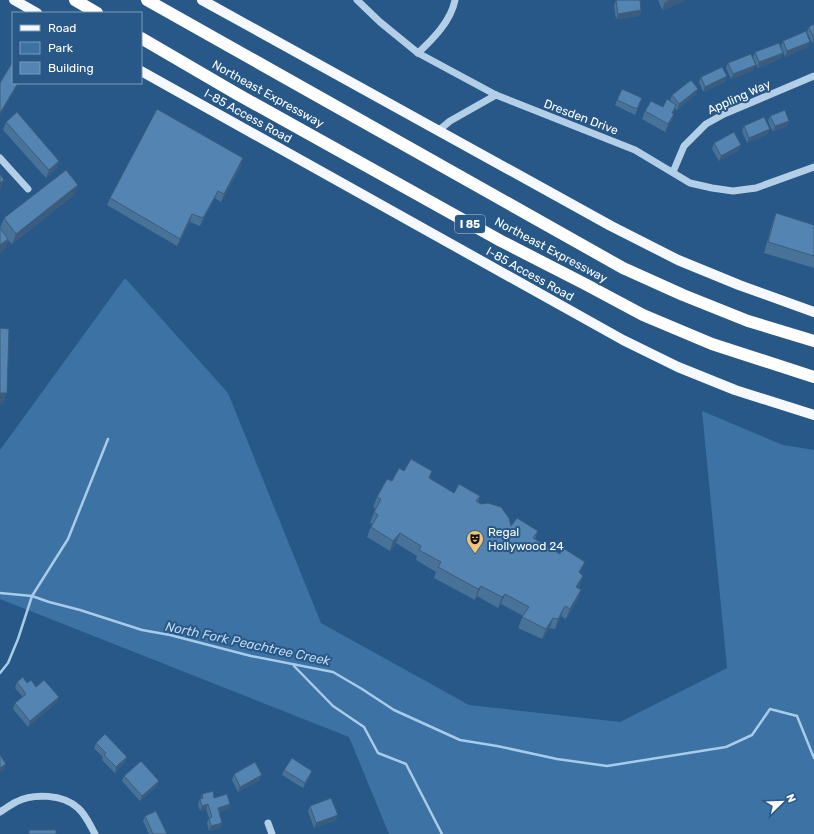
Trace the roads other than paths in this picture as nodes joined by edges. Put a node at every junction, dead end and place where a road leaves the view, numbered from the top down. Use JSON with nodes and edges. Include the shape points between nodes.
{"nodes":[{"id":1,"x":14,"y":0,"type":"edge"},
{"id":2,"x":75,"y":0,"type":"edge"},
{"id":3,"x":147,"y":0,"type":"edge"},
{"id":4,"x":202,"y":0,"type":"edge"},
{"id":5,"x":357,"y":0,"type":"edge"},
{"id":6,"x":455,"y":0,"type":"edge"},
{"id":7,"x":35,"y":12,"type":"edge"},
{"id":8,"x":95,"y":12,"type":"edge"},
{"id":9,"x":142,"y":39,"type":"edge"},
{"id":10,"x":418,"y":53,"type":"junction"},
{"id":11,"x":142,"y":72,"type":"edge"},
{"id":12,"x":814,"y":76,"type":"edge"},
{"id":13,"x":496,"y":95,"type":"junction"},
{"id":14,"x":438,"y":131,"type":"junction"},
{"id":15,"x":0,"y":158,"type":"edge"},
{"id":16,"x":814,"y":166,"type":"edge"},
{"id":17,"x":673,"y":172,"type":"junction"},
{"id":18,"x":28,"y":189,"type":"dead end"},
{"id":19,"x":814,"y":312,"type":"edge"},
{"id":20,"x":814,"y":341,"type":"edge"},
{"id":21,"x":814,"y":377,"type":"edge"},
{"id":22,"x":814,"y":415,"type":"edge"},
{"id":23,"x":0,"y":812,"type":"edge"},
{"id":24,"x":268,"y":824,"type":"dead end"},
{"id":25,"x":95,"y":834,"type":"edge"},
{"id":26,"x":272,"y":834,"type":"edge"}],
"edges":[{"from":1,"to":7,"type":"main road"},
{"from":2,"to":8,"type":"highway"},
{"from":3,"to":20,"type":"highway","name":"Northeast Expressway","via":[[623,268],[748,321]]},
{"from":4,"to":14,"type":"main road"},
{"from":5,"to":10,"type":"street","name":"Dresden Drive"},
{"from":6,"to":10,"type":"street","via":[[440,31]]},
{"from":9,"to":21,"type":"highway","name":"Northeast Expressway","number":"I 85","via":[[501,241],[643,315],[712,344]]},
{"from":10,"to":13,"type":"street","name":"Dresden Drive"},
{"from":11,"to":22,"type":"main road","name":"I-85 Access Road","via":[[623,340],[678,368],[735,390]]},
{"from":12,"to":17,"type":"street","name":"Appling Way","via":[[706,124],[684,146]]},
{"from":13,"to":14,"type":"street","via":[[450,121]]},
{"from":13,"to":17,"type":"street","name":"Dresden Drive","via":[[635,150]]},
{"from":14,"to":19,"type":"main road","via":[[678,260],[739,286]]},
{"from":15,"to":18,"type":"street"},
{"from":16,"to":17,"type":"street","name":"Dresden Drive","via":[[756,188],[734,191],[690,183]]},
{"from":23,"to":25,"type":"street","via":[[16,801],[24,799],[45,796],[66,800],[84,815]]},
{"from":24,"to":26,"type":"street"}]}
